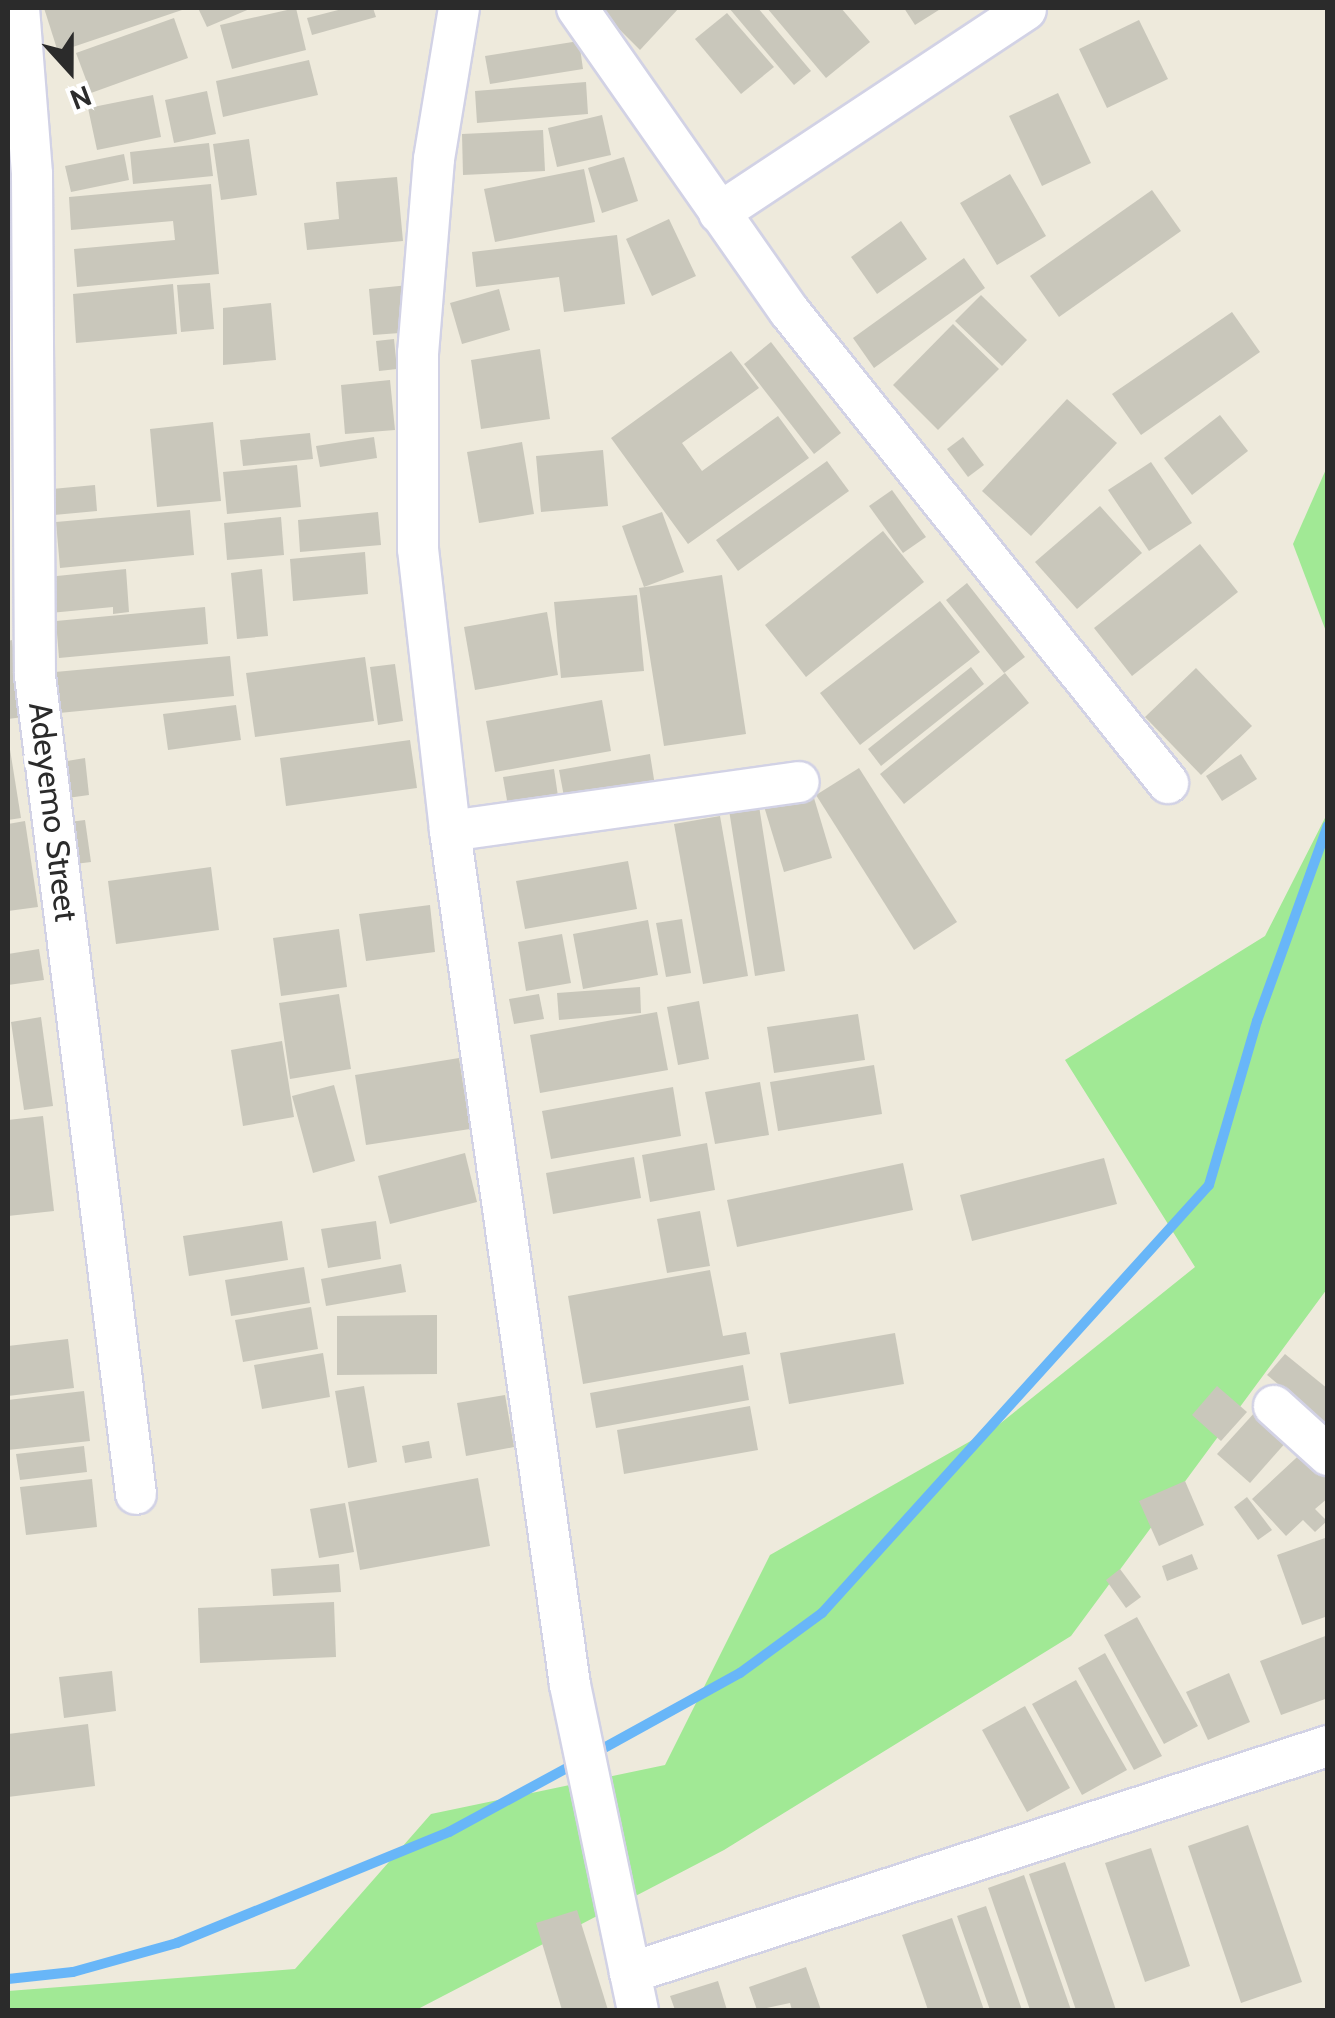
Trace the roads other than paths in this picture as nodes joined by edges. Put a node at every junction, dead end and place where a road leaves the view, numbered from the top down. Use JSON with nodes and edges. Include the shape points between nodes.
{"nodes":[{"id":1,"x":20,"y":8,"type":"edge"},
{"id":2,"x":460,"y":8,"type":"edge"},
{"id":3,"x":577,"y":8,"type":"edge"},
{"id":4,"x":1026,"y":10,"type":"dead end"},
{"id":5,"x":719,"y":214,"type":"junction"},
{"id":6,"x":800,"y":782,"type":"dead end"},
{"id":7,"x":1168,"y":783,"type":"dead end"},
{"id":8,"x":450,"y":831,"type":"junction"},
{"id":9,"x":1274,"y":1406,"type":"dead end"},
{"id":10,"x":1328,"y":1455,"type":"edge"},
{"id":11,"x":136,"y":1494,"type":"dead end"},
{"id":12,"x":1328,"y":1746,"type":"edge"},
{"id":13,"x":634,"y":1992,"type":"edge"}],
"edges":[{"from":1,"to":11,"type":"street","name":"Adeyemo Street","via":[[32,174],[35,676]]},
{"from":2,"to":8,"type":"street","via":[[434,159],[418,353],[418,549]]},
{"from":3,"to":5,"type":"street"},
{"from":4,"to":5,"type":"street"},
{"from":5,"to":7,"type":"street"},
{"from":6,"to":8,"type":"street"},
{"from":8,"to":13,"type":"street","via":[[580,1735]]},
{"from":9,"to":10,"type":"street"},
{"from":12,"to":13,"type":"street"}]}
